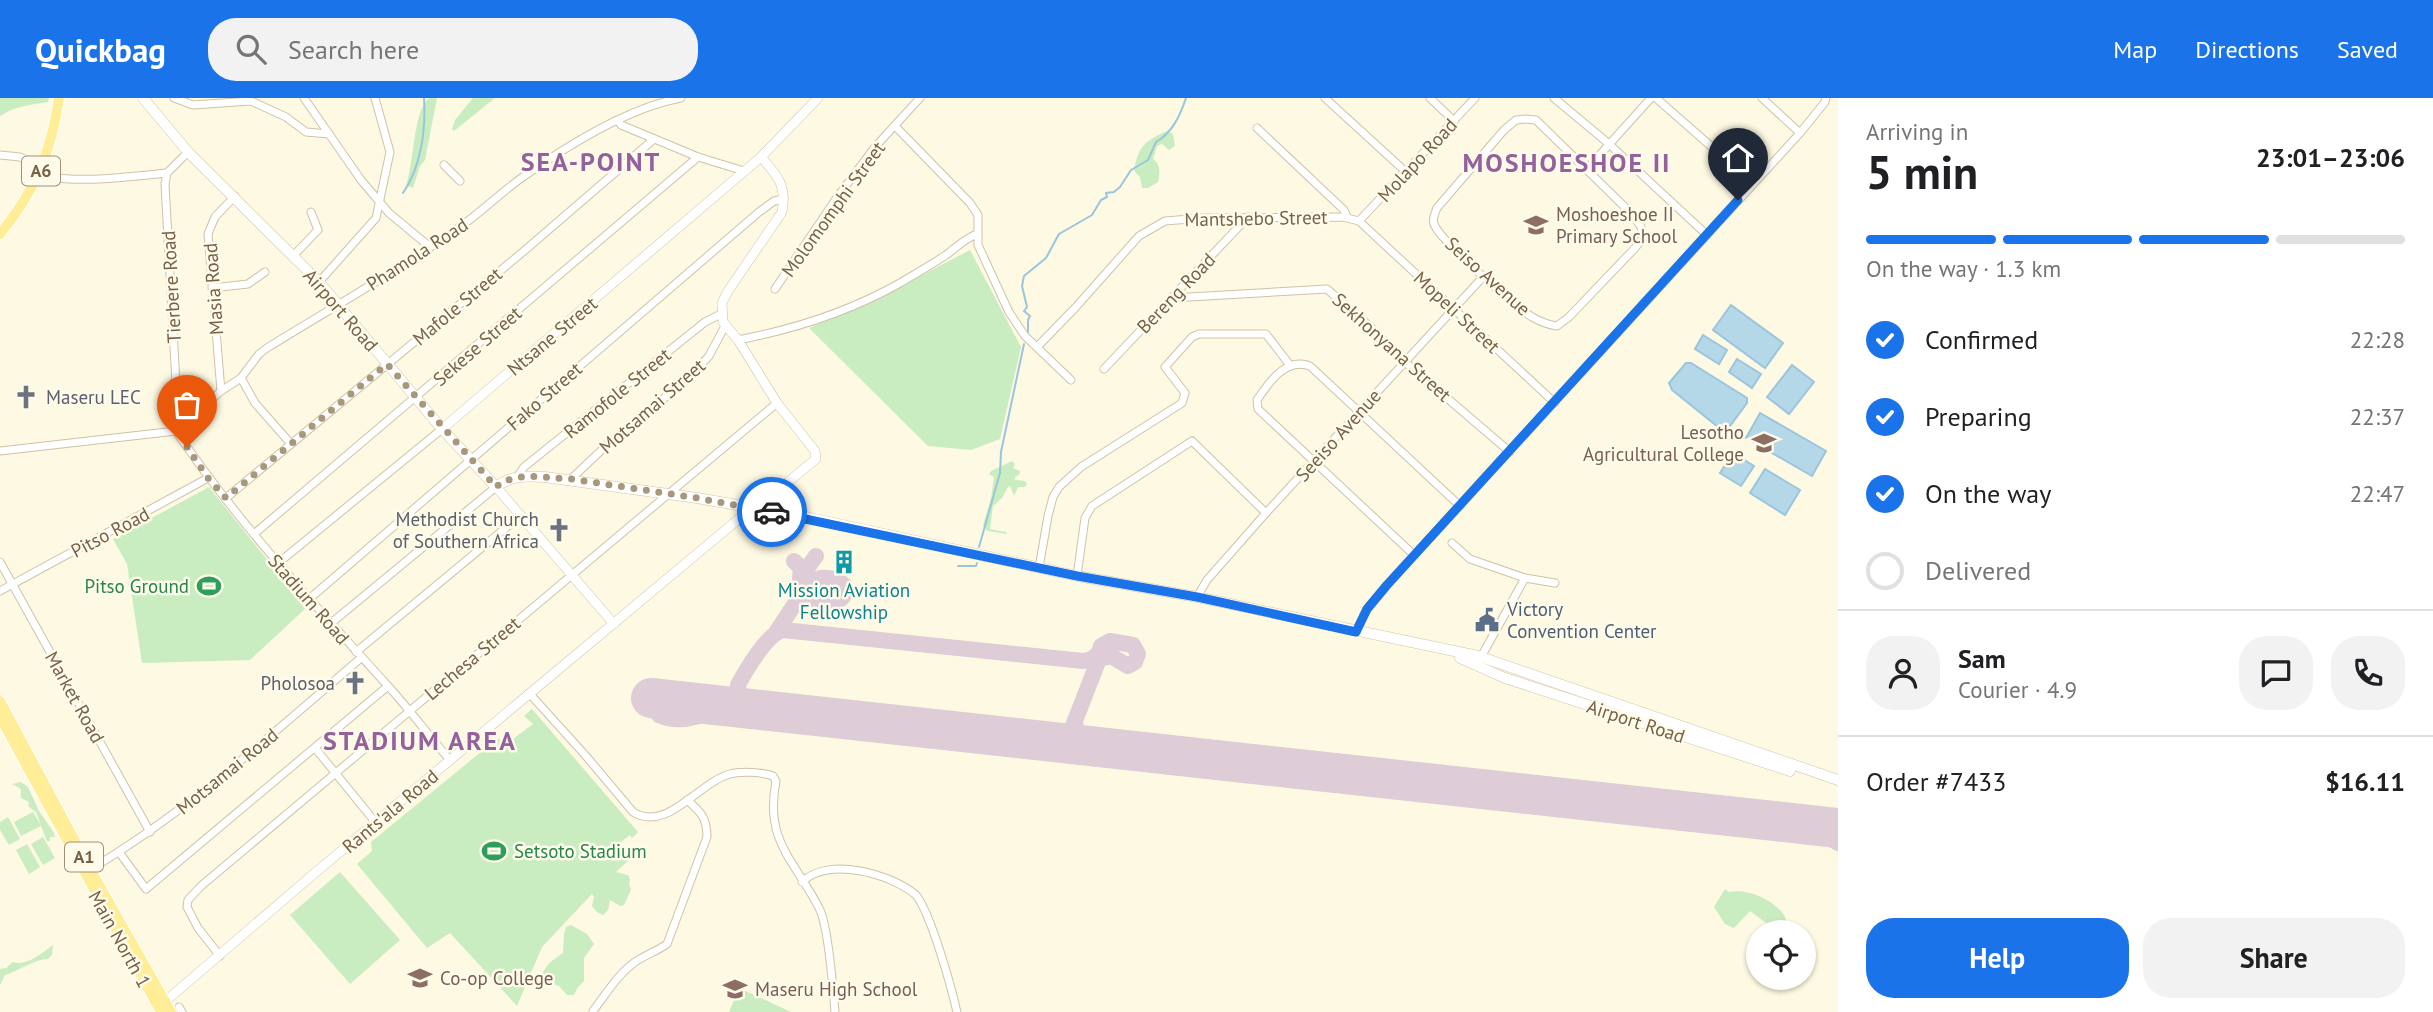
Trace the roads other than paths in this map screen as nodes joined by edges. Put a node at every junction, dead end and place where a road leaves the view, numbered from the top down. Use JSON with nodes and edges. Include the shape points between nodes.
{"nodes":[{"id":1,"x":59,"y":98,"type":"edge"},
{"id":2,"x":143,"y":98,"type":"edge"},
{"id":3,"x":174,"y":98,"type":"edge"},
{"id":4,"x":304,"y":98,"type":"edge"},
{"id":5,"x":374,"y":98,"type":"edge"},
{"id":6,"x":681,"y":98,"type":"edge"},
{"id":7,"x":818,"y":98,"type":"edge"},
{"id":8,"x":920,"y":98,"type":"edge"},
{"id":9,"x":1325,"y":98,"type":"edge"},
{"id":10,"x":1430,"y":98,"type":"edge"},
{"id":11,"x":1475,"y":98,"type":"edge"},
{"id":12,"x":1554,"y":98,"type":"edge"},
{"id":13,"x":1654,"y":98,"type":"edge"},
{"id":14,"x":1762,"y":98,"type":"edge"},
{"id":15,"x":1826,"y":98,"type":"edge"},
{"id":16,"x":251,"y":99,"type":"edge"},
{"id":17,"x":661,"y":100,"type":"edge"},
{"id":18,"x":618,"y":121,"type":"junction"},
{"id":19,"x":1454,"y":121,"type":"junction"},
{"id":20,"x":896,"y":127,"type":"junction"},
{"id":21,"x":1257,"y":128,"type":"dead end"},
{"id":22,"x":1800,"y":133,"type":"junction"},
{"id":23,"x":329,"y":135,"type":"junction"},
{"id":24,"x":654,"y":139,"type":"junction"},
{"id":25,"x":1608,"y":143,"type":"junction"},
{"id":26,"x":188,"y":152,"type":"junction"},
{"id":27,"x":0,"y":155,"type":"edge"},
{"id":28,"x":698,"y":157,"type":"junction"},
{"id":29,"x":761,"y":157,"type":"junction"},
{"id":30,"x":444,"y":166,"type":"dead end"},
{"id":31,"x":1587,"y":169,"type":"junction"},
{"id":32,"x":41,"y":171,"type":"junction"},
{"id":33,"x":744,"y":172,"type":"junction"},
{"id":34,"x":1406,"y":172,"type":"junction"},
{"id":35,"x":167,"y":173,"type":"junction"},
{"id":36,"x":460,"y":181,"type":"dead end"},
{"id":37,"x":1753,"y":183,"type":"junction"},
{"id":38,"x":235,"y":196,"type":"junction"},
{"id":39,"x":784,"y":199,"type":"junction"},
{"id":40,"x":380,"y":201,"type":"junction"},
{"id":41,"x":311,"y":212,"type":"dead end"},
{"id":42,"x":1248,"y":217,"type":"junction"},
{"id":43,"x":1347,"y":218,"type":"junction"},
{"id":44,"x":1359,"y":221,"type":"junction"},
{"id":45,"x":0,"y":234,"type":"edge"},
{"id":46,"x":977,"y":234,"type":"junction"},
{"id":47,"x":1707,"y":235,"type":"junction"},
{"id":48,"x":430,"y":247,"type":"junction"},
{"id":49,"x":293,"y":256,"type":"junction"},
{"id":50,"x":265,"y":272,"type":"dead end"},
{"id":51,"x":1483,"y":277,"type":"junction"},
{"id":52,"x":318,"y":282,"type":"junction"},
{"id":53,"x":212,"y":288,"type":"junction"},
{"id":54,"x":775,"y":289,"type":"dead end"},
{"id":55,"x":1172,"y":298,"type":"junction"},
{"id":56,"x":337,"y":305,"type":"junction"},
{"id":57,"x":1456,"y":310,"type":"junction"},
{"id":58,"x":721,"y":314,"type":"junction"},
{"id":59,"x":726,"y":326,"type":"junction"},
{"id":60,"x":738,"y":341,"type":"junction"},
{"id":61,"x":1037,"y":347,"type":"junction"},
{"id":62,"x":1405,"y":362,"type":"junction"},
{"id":63,"x":387,"y":364,"type":"junction"},
{"id":64,"x":1289,"y":364,"type":"junction"},
{"id":65,"x":1104,"y":369,"type":"dead end"},
{"id":66,"x":241,"y":377,"type":"junction"},
{"id":67,"x":1071,"y":380,"type":"dead end"},
{"id":68,"x":221,"y":391,"type":"junction"},
{"id":69,"x":416,"y":398,"type":"junction"},
{"id":70,"x":778,"y":403,"type":"junction"},
{"id":71,"x":1555,"y":403,"type":"junction"},
{"id":72,"x":1360,"y":412,"type":"junction"},
{"id":73,"x":443,"y":429,"type":"junction"},
{"id":74,"x":176,"y":431,"type":"junction"},
{"id":75,"x":291,"y":444,"type":"junction"},
{"id":76,"x":0,"y":451,"type":"edge"},
{"id":77,"x":1510,"y":452,"type":"junction"},
{"id":78,"x":471,"y":459,"type":"junction"},
{"id":79,"x":1313,"y":463,"type":"junction"},
{"id":80,"x":517,"y":477,"type":"junction"},
{"id":81,"x":208,"y":478,"type":"junction"},
{"id":82,"x":571,"y":479,"type":"junction"},
{"id":83,"x":496,"y":487,"type":"junction"},
{"id":84,"x":668,"y":494,"type":"junction"},
{"id":85,"x":226,"y":498,"type":"junction"},
{"id":86,"x":1460,"y":506,"type":"junction"},
{"id":87,"x":750,"y":507,"type":"junction"},
{"id":88,"x":765,"y":510,"type":"junction"},
{"id":89,"x":1266,"y":513,"type":"junction"},
{"id":90,"x":520,"y":516,"type":"junction"},
{"id":91,"x":254,"y":534,"type":"junction"},
{"id":92,"x":1452,"y":543,"type":"dead end"},
{"id":93,"x":1414,"y":555,"type":"junction"},
{"id":94,"x":0,"y":562,"type":"edge"},
{"id":95,"x":277,"y":564,"type":"junction"},
{"id":96,"x":1039,"y":569,"type":"junction"},
{"id":97,"x":571,"y":575,"type":"junction"},
{"id":98,"x":1077,"y":576,"type":"junction"},
{"id":99,"x":1525,"y":578,"type":"junction"},
{"id":100,"x":1555,"y":583,"type":"dead end"},
{"id":101,"x":12,"y":584,"type":"junction"},
{"id":102,"x":0,"y":591,"type":"edge"},
{"id":103,"x":1197,"y":597,"type":"junction"},
{"id":104,"x":308,"y":600,"type":"junction"},
{"id":105,"x":330,"y":624,"type":"junction"},
{"id":106,"x":614,"y":624,"type":"junction"},
{"id":107,"x":1356,"y":632,"type":"junction"},
{"id":108,"x":1436,"y":649,"type":"junction"},
{"id":109,"x":359,"y":655,"type":"junction"},
{"id":110,"x":1481,"y":657,"type":"junction"},
{"id":111,"x":388,"y":686,"type":"junction"},
{"id":112,"x":529,"y":693,"type":"junction"},
{"id":113,"x":0,"y":701,"type":"edge"},
{"id":114,"x":410,"y":711,"type":"junction"},
{"id":115,"x":0,"y":717,"type":"edge"},
{"id":116,"x":315,"y":748,"type":"junction"},
{"id":117,"x":450,"y":760,"type":"junction"},
{"id":118,"x":336,"y":773,"type":"junction"},
{"id":119,"x":1838,"y":780,"type":"edge"},
{"id":120,"x":1838,"y":786,"type":"edge"},
{"id":121,"x":687,"y":800,"type":"junction"},
{"id":122,"x":376,"y":823,"type":"junction"},
{"id":123,"x":150,"y":832,"type":"junction"},
{"id":124,"x":119,"y":852,"type":"junction"},
{"id":125,"x":87,"y":871,"type":"junction"},
{"id":126,"x":802,"y":882,"type":"junction"},
{"id":127,"x":220,"y":956,"type":"junction"},
{"id":128,"x":168,"y":1009,"type":"edge"},
{"id":129,"x":593,"y":1011,"type":"edge"},
{"id":130,"x":835,"y":1012,"type":"edge"},
{"id":131,"x":957,"y":1012,"type":"edge"}],
"edges":[{"from":1,"to":32,"type":"main road","number":"A6"},
{"from":2,"to":26,"type":"main road","name":"Airport Road"},
{"from":3,"to":16,"type":"street","via":[[192,105]]},
{"from":4,"to":23,"type":"street"},
{"from":5,"to":40,"type":"street","via":[[390,152]]},
{"from":6,"to":17,"type":"street","name":"Phamola Road"},
{"from":7,"to":29,"type":"street","name":"Ntsane Street"},
{"from":8,"to":20,"type":"street","name":"Molomomphi Street"},
{"from":9,"to":34,"type":"street"},
{"from":10,"to":19,"type":"street"},
{"from":11,"to":19,"type":"street","name":"Molapo Road"},
{"from":12,"to":25,"type":"street"},
{"from":13,"to":25,"type":"street"},
{"from":13,"to":37,"type":"street"},
{"from":14,"to":22,"type":"street"},
{"from":15,"to":22,"type":"street"},
{"from":16,"to":23,"type":"street","via":[[306,132]]},
{"from":17,"to":18,"type":"street","name":"Phamola Road"},
{"from":18,"to":24,"type":"street"},
{"from":18,"to":48,"type":"street","name":"Phamola Road","via":[[533,170]]},
{"from":19,"to":34,"type":"street","name":"Molapo Road"},
{"from":20,"to":46,"type":"street","via":[[970,203],[978,215]]},
{"from":20,"to":54,"type":"street","name":"Molomomphi Street","via":[[838,197]]},
{"from":21,"to":43,"type":"street","via":[[1344,210]]},
{"from":22,"to":37,"type":"street"},
{"from":23,"to":40,"type":"street"},
{"from":24,"to":28,"type":"street"},
{"from":24,"to":63,"type":"street","name":"Mafole Street"},
{"from":25,"to":31,"type":"street"},
{"from":25,"to":47,"type":"street"},
{"from":26,"to":35,"type":"street"},
{"from":26,"to":38,"type":"main road","name":"Airport Road"},
{"from":27,"to":32,"type":"street","via":[[20,157]]},
{"from":28,"to":33,"type":"street"},
{"from":28,"to":69,"type":"street","name":"Sekese Street"},
{"from":29,"to":33,"type":"street","name":"Ntsane Street"},
{"from":29,"to":39,"type":"street","via":[[783,187]]},
{"from":30,"to":36,"type":"street"},
{"from":31,"to":51,"type":"street","name":"Seiso Avenue","via":[[1536,120],[1516,120],[1504,130],[1433,217],[1440,233]]},
{"from":31,"to":51,"type":"street","name":"Seiso Avenue","via":[[1633,215],[1643,238],[1569,317],[1557,326],[1545,324]]},
{"from":32,"to":35,"type":"street","via":[[49,178]]},
{"from":32,"to":45,"type":"main road","number":"A6"},
{"from":33,"to":73,"type":"street","name":"Ntsane Street"},
{"from":34,"to":44,"type":"street","name":"Molapo Road"},
{"from":35,"to":74,"type":"street","name":"Tierbere Road"},
{"from":37,"to":47,"type":"street"},
{"from":38,"to":49,"type":"main road","name":"Airport Road"},
{"from":38,"to":53,"type":"street","name":"Masia Road","via":[[215,217],[208,234]]},
{"from":39,"to":58,"type":"street","via":[[776,224],[743,266],[722,303]]},
{"from":39,"to":78,"type":"street","name":"Fako Street","via":[[759,212]]},
{"from":40,"to":48,"type":"street"},
{"from":40,"to":52,"type":"street","via":[[374,222]]},
{"from":41,"to":49,"type":"street","via":[[318,230]]},
{"from":42,"to":43,"type":"street","name":"Mantshebo Street"},
{"from":42,"to":55,"type":"street","name":"Bereng Road"},
{"from":42,"to":61,"type":"street","name":"Mantshebo Street","via":[[1179,219],[1155,226],[1139,236]]},
{"from":43,"to":44,"type":"street","name":"Mantshebo Street"},
{"from":44,"to":57,"type":"street","name":"Mopeli Street"},
{"from":46,"to":60,"type":"street","via":[[846,310]]},
{"from":46,"to":61,"type":"street","via":[[1002,298]]},
{"from":47,"to":71,"type":"street"},
{"from":48,"to":56,"type":"street","name":"Phamola Road"},
{"from":49,"to":52,"type":"main road","name":"Airport Road"},
{"from":50,"to":53,"type":"street","via":[[248,284]]},
{"from":51,"to":57,"type":"street","name":"Seeiso Avenue"},
{"from":52,"to":56,"type":"main road","name":"Airport Road"},
{"from":53,"to":68,"type":"street","name":"Masia Road"},
{"from":55,"to":62,"type":"street","name":"Sekhonyana Street","via":[[1327,289]]},
{"from":55,"to":65,"type":"street","name":"Bereng Road"},
{"from":56,"to":63,"type":"main road","name":"Airport Road"},
{"from":56,"to":66,"type":"street","name":"Phamola Road","via":[[267,348]]},
{"from":57,"to":62,"type":"street","name":"Seeiso Avenue"},
{"from":57,"to":71,"type":"street","name":"Mopeli Street"},
{"from":58,"to":59,"type":"street"},
{"from":58,"to":80,"type":"street","name":"Ramofole Street","via":[[705,322]]},
{"from":59,"to":60,"type":"street"},
{"from":59,"to":82,"type":"street","name":"Motsamai Street","via":[[690,377]]},
{"from":60,"to":70,"type":"street"},
{"from":61,"to":67,"type":"street"},
{"from":62,"to":72,"type":"street","name":"Seeiso Avenue"},
{"from":62,"to":77,"type":"street","name":"Sekhonyana Street"},
{"from":63,"to":69,"type":"main road","name":"Airport Road"},
{"from":63,"to":75,"type":"street","name":"Mafole Street"},
{"from":64,"to":72,"type":"street","via":[[1310,366]]},
{"from":64,"to":79,"type":"street","via":[[1257,400],[1258,409]]},
{"from":64,"to":96,"type":"street","via":[[1266,334],[1199,334],[1186,341],[1165,367],[1185,393],[1182,403],[1089,462],[1059,487],[1048,516]]},
{"from":66,"to":68,"type":"street","name":"Phamola Road"},
{"from":66,"to":75,"type":"street","via":[[255,403]]},
{"from":68,"to":74,"type":"street","name":"Phamola Road"},
{"from":69,"to":73,"type":"main road","name":"Airport Road"},
{"from":69,"to":91,"type":"street","name":"Sekese Street"},
{"from":70,"to":84,"type":"street","name":"Lechesa Street"},
{"from":70,"to":88,"type":"street","via":[[815,451],[816,459],[772,495]]},
{"from":71,"to":77,"type":"street"},
{"from":72,"to":79,"type":"street","name":"Seeiso Avenue"},
{"from":72,"to":86,"type":"street"},
{"from":73,"to":78,"type":"main road","name":"Airport Road"},
{"from":73,"to":95,"type":"street","name":"Ntsane Street"},
{"from":74,"to":76,"type":"street"},
{"from":74,"to":81,"type":"street","name":"Stadium Road"},
{"from":75,"to":85,"type":"street","name":"Mafole Street"},
{"from":77,"to":86,"type":"street"},
{"from":78,"to":83,"type":"main road","name":"Airport Road"},
{"from":78,"to":104,"type":"street","name":"Fako Street"},
{"from":79,"to":89,"type":"street","name":"Seeiso Avenue"},
{"from":79,"to":93,"type":"street"},
{"from":80,"to":82,"type":"main road","name":"Airport Road"},
{"from":80,"to":83,"type":"main road"},
{"from":81,"to":85,"type":"street","name":"Stadium Road"},
{"from":81,"to":101,"type":"street","name":"Pitso Road"},
{"from":82,"to":84,"type":"main road","name":"Airport Road"},
{"from":83,"to":90,"type":"street","name":"Airport Road"},
{"from":83,"to":105,"type":"street"},
{"from":84,"to":87,"type":"main road","name":"Airport Road"},
{"from":84,"to":97,"type":"street","name":"Lechesa Street"},
{"from":85,"to":91,"type":"street","name":"Stadium Road"},
{"from":86,"to":93,"type":"street"},
{"from":87,"to":88,"type":"main road","name":"Airport Road"},
{"from":87,"to":106,"type":"street","name":"Rants'ala Road"},
{"from":88,"to":96,"type":"main road","name":"Airport Road"},
{"from":89,"to":98,"type":"street","via":[[1192,441],[1092,506],[1085,518]]},
{"from":89,"to":103,"type":"street","name":"Seeiso Avenue"},
{"from":90,"to":97,"type":"street","name":"Airport Road"},
{"from":90,"to":109,"type":"street"},
{"from":91,"to":95,"type":"street","name":"Stadium Road"},
{"from":92,"to":99,"type":"street","via":[[1470,559]]},
{"from":93,"to":107,"type":"street","via":[[1367,609]]},
{"from":94,"to":101,"type":"street","name":"Market Road"},
{"from":95,"to":104,"type":"street","name":"Stadium Road"},
{"from":96,"to":98,"type":"main road","name":"Airport Road"},
{"from":97,"to":106,"type":"street","name":"Airport Road"},
{"from":97,"to":114,"type":"street","name":"Lechesa Street"},
{"from":98,"to":103,"type":"main road","name":"Airport Road"},
{"from":99,"to":100,"type":"street"},
{"from":99,"to":110,"type":"street"},
{"from":101,"to":102,"type":"street","name":"Pitso Road"},
{"from":101,"to":123,"type":"street","name":"Market Road"},
{"from":103,"to":107,"type":"main road","name":"Airport Road"},
{"from":104,"to":105,"type":"street","name":"Stadium Road"},
{"from":105,"to":109,"type":"street","name":"Stadium Road"},
{"from":106,"to":112,"type":"street","name":"Rants'ala Road"},
{"from":107,"to":108,"type":"main road","name":"Airport Road"},
{"from":108,"to":110,"type":"main road","name":"Airport Road"},
{"from":108,"to":120,"type":"main road","name":"Airport Road","via":[[1589,706]]},
{"from":109,"to":111,"type":"street","name":"Stadium Road"},
{"from":109,"to":123,"type":"street","name":"Motsamai Road","via":[[191,802]]},
{"from":110,"to":119,"type":"main road","name":"Airport Road"},
{"from":111,"to":114,"type":"street","name":"Stadium Road"},
{"from":111,"to":116,"type":"street"},
{"from":112,"to":117,"type":"street","name":"Rants'ala Road"},
{"from":112,"to":121,"type":"street","via":[[633,813],[657,817]]},
{"from":113,"to":125,"type":"main road","name":"Main North 1","number":"A1"},
{"from":114,"to":117,"type":"street","name":"Stadium Road"},
{"from":114,"to":118,"type":"street","name":"Lechesa Street"},
{"from":115,"to":125,"type":"main road","name":"Main North 1","number":"A1"},
{"from":116,"to":118,"type":"street"},
{"from":116,"to":124,"type":"street","via":[[146,889]]},
{"from":117,"to":122,"type":"street","name":"Rants'ala Road"},
{"from":118,"to":122,"type":"street"},
{"from":118,"to":127,"type":"street","name":"Lechesa Street","via":[[188,900],[190,915]]},
{"from":121,"to":126,"type":"street","via":[[730,774],[773,776],[777,835]]},
{"from":121,"to":129,"type":"street","via":[[706,820],[708,837],[667,944],[619,976]]},
{"from":122,"to":127,"type":"street","name":"Rants'ala Road"},
{"from":123,"to":124,"type":"street","name":"Motsamai Road"},
{"from":124,"to":125,"type":"street","name":"Motsamai Road"},
{"from":125,"to":128,"type":"main road","name":"Main North 1","number":"A1"},
{"from":126,"to":130,"type":"street","via":[[821,912]]},
{"from":126,"to":131,"type":"street","via":[[818,874],[854,868],[916,895],[931,925]]},
{"from":127,"to":128,"type":"street","name":"Rants'ala Road"}]}
